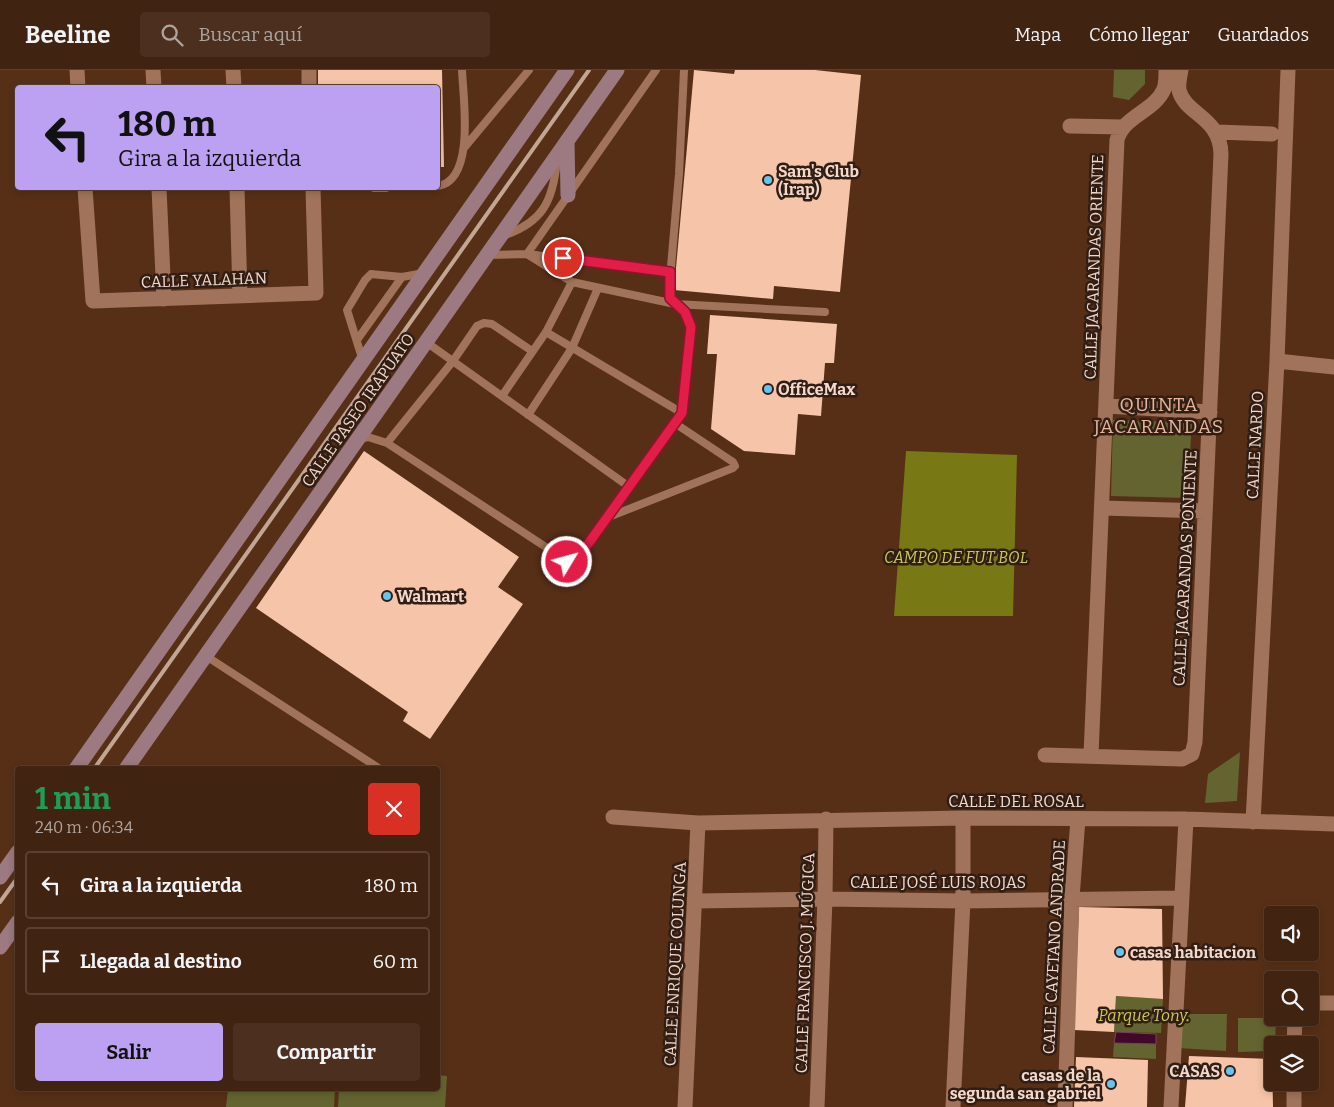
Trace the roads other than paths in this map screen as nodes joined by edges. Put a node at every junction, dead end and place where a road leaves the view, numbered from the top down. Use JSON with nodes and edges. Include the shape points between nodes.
{"nodes":[{"id":1,"x":77,"y":70,"type":"edge"},
{"id":2,"x":153,"y":70,"type":"edge"},
{"id":3,"x":233,"y":70,"type":"edge"},
{"id":4,"x":308,"y":70,"type":"edge"},
{"id":5,"x":462,"y":70,"type":"edge"},
{"id":6,"x":528,"y":70,"type":"edge"},
{"id":7,"x":617,"y":70,"type":"edge"},
{"id":8,"x":656,"y":70,"type":"edge"},
{"id":9,"x":684,"y":70,"type":"edge"},
{"id":10,"x":1166,"y":70,"type":"edge"},
{"id":11,"x":1181,"y":70,"type":"edge"},
{"id":12,"x":1288,"y":70,"type":"edge"},
{"id":13,"x":565,"y":71,"type":"edge"},
{"id":14,"x":78,"y":85,"type":"edge"},
{"id":15,"x":154,"y":85,"type":"edge"},
{"id":16,"x":234,"y":85,"type":"edge"},
{"id":17,"x":309,"y":85,"type":"edge"},
{"id":18,"x":1070,"y":126,"type":"dead end"},
{"id":19,"x":1123,"y":127,"type":"junction"},
{"id":20,"x":1217,"y":132,"type":"junction"},
{"id":21,"x":1272,"y":134,"type":"dead end"},
{"id":22,"x":567,"y":141,"type":"junction"},
{"id":23,"x":464,"y":148,"type":"junction"},
{"id":24,"x":440,"y":185,"type":"edge"},
{"id":25,"x":85,"y":190,"type":"edge"},
{"id":26,"x":159,"y":190,"type":"edge"},
{"id":27,"x":236,"y":190,"type":"edge"},
{"id":28,"x":313,"y":190,"type":"edge"},
{"id":29,"x":568,"y":195,"type":"junction"},
{"id":30,"x":488,"y":254,"type":"junction"},
{"id":31,"x":527,"y":254,"type":"junction"},
{"id":32,"x":670,"y":272,"type":"junction"},
{"id":33,"x":424,"y":273,"type":"junction"},
{"id":34,"x":402,"y":277,"type":"junction"},
{"id":35,"x":572,"y":282,"type":"junction"},
{"id":36,"x":598,"y":288,"type":"junction"},
{"id":37,"x":240,"y":296,"type":"junction"},
{"id":38,"x":164,"y":299,"type":"junction"},
{"id":39,"x":675,"y":304,"type":"junction"},
{"id":40,"x":825,"y":312,"type":"dead end"},
{"id":41,"x":546,"y":332,"type":"junction"},
{"id":42,"x":357,"y":340,"type":"junction"},
{"id":43,"x":426,"y":342,"type":"junction"},
{"id":44,"x":572,"y":348,"type":"junction"},
{"id":45,"x":532,"y":351,"type":"junction"},
{"id":46,"x":363,"y":361,"type":"junction"},
{"id":47,"x":453,"y":361,"type":"junction"},
{"id":48,"x":1277,"y":361,"type":"junction"},
{"id":49,"x":1334,"y":367,"type":"edge"},
{"id":50,"x":502,"y":396,"type":"junction"},
{"id":51,"x":1106,"y":406,"type":"junction"},
{"id":52,"x":1210,"y":412,"type":"junction"},
{"id":53,"x":682,"y":413,"type":"junction"},
{"id":54,"x":528,"y":414,"type":"junction"},
{"id":55,"x":676,"y":424,"type":"junction"},
{"id":56,"x":359,"y":439,"type":"junction"},
{"id":57,"x":387,"y":443,"type":"junction"},
{"id":58,"x":628,"y":486,"type":"junction"},
{"id":59,"x":1102,"y":508,"type":"junction"},
{"id":60,"x":1205,"y":511,"type":"junction"},
{"id":61,"x":606,"y":518,"type":"junction"},
{"id":62,"x":206,"y":656,"type":"junction"},
{"id":63,"x":1045,"y":755,"type":"dead end"},
{"id":64,"x":1091,"y":755,"type":"junction"},
{"id":65,"x":78,"y":766,"type":"edge"},
{"id":66,"x":128,"y":766,"type":"edge"},
{"id":67,"x":375,"y":766,"type":"edge"},
{"id":68,"x":613,"y":817,"type":"dead end"},
{"id":69,"x":963,"y":818,"type":"junction"},
{"id":70,"x":826,"y":819,"type":"junction"},
{"id":71,"x":1078,"y":819,"type":"junction"},
{"id":72,"x":1186,"y":819,"type":"junction"},
{"id":73,"x":1253,"y":822,"type":"junction"},
{"id":74,"x":698,"y":823,"type":"junction"},
{"id":75,"x":1334,"y":824,"type":"edge"},
{"id":76,"x":15,"y":856,"type":"edge"},
{"id":77,"x":0,"y":877,"type":"edge"},
{"id":78,"x":1072,"y":898,"type":"junction"},
{"id":79,"x":1181,"y":898,"type":"junction"},
{"id":80,"x":825,"y":899,"type":"junction"},
{"id":81,"x":696,"y":901,"type":"junction"},
{"id":82,"x":963,"y":901,"type":"junction"},
{"id":83,"x":15,"y":926,"type":"edge"},
{"id":84,"x":0,"y":947,"type":"edge"},
{"id":85,"x":1319,"y":1002,"type":"edge"},
{"id":86,"x":1334,"y":1003,"type":"edge"},
{"id":87,"x":1294,"y":1091,"type":"edge"},
{"id":88,"x":685,"y":1107,"type":"edge"},
{"id":89,"x":817,"y":1107,"type":"edge"},
{"id":90,"x":954,"y":1107,"type":"edge"},
{"id":91,"x":1065,"y":1107,"type":"edge"},
{"id":92,"x":1171,"y":1107,"type":"edge"},
{"id":93,"x":1294,"y":1107,"type":"edge"}],
"edges":[{"from":1,"to":14,"type":"street"},
{"from":2,"to":15,"type":"street"},
{"from":3,"to":16,"type":"street"},
{"from":4,"to":17,"type":"street"},
{"from":5,"to":23,"type":"lane"},
{"from":6,"to":23,"type":"lane"},
{"from":7,"to":22,"type":"main road","name":"CALLE PASEO IRAPUATO"},
{"from":8,"to":29,"type":"lane"},
{"from":9,"to":32,"type":"lane"},
{"from":10,"to":19,"type":"street","via":[[1164,89],[1158,97]]},
{"from":11,"to":20,"type":"street","via":[[1178,89],[1182,98]]},
{"from":12,"to":48,"type":"street","name":"CALLE NARDO"},
{"from":13,"to":33,"type":"main road","name":"CALLE PASEO IRAPUATO"},
{"from":18,"to":19,"type":"street"},
{"from":19,"to":51,"type":"street","name":"CALLE JACARANDAS ORIENTE","via":[[1117,140]]},
{"from":20,"to":21,"type":"street"},
{"from":20,"to":52,"type":"street","name":"CALLE JACARANDAS PONIENTE","via":[[1221,154]]},
{"from":22,"to":29,"type":"main road"},
{"from":22,"to":30,"type":"main road","name":"CALLE PASEO IRAPUATO"},
{"from":23,"to":24,"type":"lane","via":[[455,175]]},
{"from":25,"to":38,"type":"street","name":"CALLE YALAHAN","via":[[93,301]]},
{"from":26,"to":38,"type":"street"},
{"from":27,"to":37,"type":"street"},
{"from":28,"to":37,"type":"street","name":"CALLE YALAHAN","via":[[316,293]]},
{"from":29,"to":31,"type":"lane"},
{"from":30,"to":31,"type":"lane"},
{"from":30,"to":43,"type":"main road","name":"CALLE PASEO IRAPUATO"},
{"from":31,"to":32,"type":"lane"},
{"from":31,"to":35,"type":"lane"},
{"from":32,"to":39,"type":"lane","via":[[670,298]]},
{"from":33,"to":34,"type":"lane"},
{"from":33,"to":46,"type":"main road","name":"CALLE PASEO IRAPUATO"},
{"from":34,"to":42,"type":"lane"},
{"from":34,"to":42,"type":"lane","via":[[372,274],[365,280],[347,310]]},
{"from":35,"to":36,"type":"lane"},
{"from":35,"to":41,"type":"lane"},
{"from":36,"to":39,"type":"lane"},
{"from":36,"to":44,"type":"lane"},
{"from":37,"to":38,"type":"street","name":"CALLE YALAHAN"},
{"from":39,"to":40,"type":"lane"},
{"from":39,"to":53,"type":"lane","via":[[685,312],[691,327]]},
{"from":41,"to":44,"type":"lane"},
{"from":41,"to":45,"type":"lane"},
{"from":42,"to":46,"type":"lane"},
{"from":43,"to":47,"type":"lane"},
{"from":43,"to":56,"type":"main road","name":"CALLE PASEO IRAPUATO"},
{"from":44,"to":53,"type":"lane"},
{"from":44,"to":54,"type":"lane"},
{"from":45,"to":47,"type":"lane","via":[[492,324],[484,323],[477,326]]},
{"from":45,"to":50,"type":"lane"},
{"from":46,"to":65,"type":"main road","name":"CALLE PASEO IRAPUATO"},
{"from":47,"to":50,"type":"lane"},
{"from":47,"to":57,"type":"lane"},
{"from":48,"to":49,"type":"street"},
{"from":48,"to":73,"type":"street","name":"CALLE NARDO"},
{"from":50,"to":54,"type":"lane"},
{"from":51,"to":52,"type":"street"},
{"from":51,"to":59,"type":"street","name":"CALLE JACARANDAS ORIENTE"},
{"from":52,"to":60,"type":"street","name":"CALLE JACARANDAS PONIENTE"},
{"from":53,"to":55,"type":"lane"},
{"from":54,"to":58,"type":"lane"},
{"from":55,"to":58,"type":"lane"},
{"from":55,"to":61,"type":"lane","via":[[735,466]]},
{"from":56,"to":57,"type":"lane","via":[[368,437]]},
{"from":56,"to":62,"type":"main road","name":"CALLE PASEO IRAPUATO"},
{"from":57,"to":61,"type":"lane","via":[[567,562],[578,558]]},
{"from":58,"to":61,"type":"lane"},
{"from":59,"to":60,"type":"street"},
{"from":59,"to":64,"type":"street","name":"CALLE JACARANDAS ORIENTE"},
{"from":60,"to":64,"type":"street","name":"CALLE JACARANDAS PONIENTE","via":[[1192,754],[1182,759]]},
{"from":62,"to":66,"type":"main road","name":"CALLE PASEO IRAPUATO"},
{"from":62,"to":67,"type":"lane"},
{"from":63,"to":64,"type":"street"},
{"from":68,"to":74,"type":"street","name":"CALLE DEL ROSAL"},
{"from":69,"to":70,"type":"street","name":"CALLE DEL ROSAL"},
{"from":69,"to":71,"type":"street","name":"CALLE DEL ROSAL"},
{"from":69,"to":82,"type":"street"},
{"from":70,"to":74,"type":"street","name":"CALLE DEL ROSAL"},
{"from":70,"to":80,"type":"street","name":"CALLE FRANCISCO J. MÚGICA"},
{"from":71,"to":72,"type":"street","name":"CALLE DEL ROSAL"},
{"from":71,"to":78,"type":"street","name":"CALLE CAYETANO ANDRADE"},
{"from":72,"to":73,"type":"street","name":"CALLE DEL ROSAL"},
{"from":72,"to":79,"type":"street"},
{"from":73,"to":75,"type":"street","name":"CALLE DEL ROSAL"},
{"from":74,"to":81,"type":"street","name":"CALLE ENRIQUE COLUNGA"},
{"from":76,"to":77,"type":"main road"},
{"from":78,"to":79,"type":"street","name":"CALLE JOSÉ LUIS ROJAS"},
{"from":78,"to":82,"type":"street","name":"CALLE JOSÉ LUIS ROJAS"},
{"from":78,"to":91,"type":"street","name":"CALLE CAYETANO ANDRADE"},
{"from":79,"to":92,"type":"street"},
{"from":80,"to":81,"type":"street","name":"CALLE JOSÉ LUIS ROJAS"},
{"from":80,"to":82,"type":"street","name":"CALLE JOSÉ LUIS ROJAS"},
{"from":80,"to":89,"type":"street","name":"CALLE FRANCISCO J. MÚGICA"},
{"from":81,"to":88,"type":"street","name":"CALLE ENRIQUE COLUNGA"},
{"from":82,"to":90,"type":"street"},
{"from":83,"to":84,"type":"main road"},
{"from":85,"to":86,"type":"street"},
{"from":87,"to":93,"type":"street"}]}
